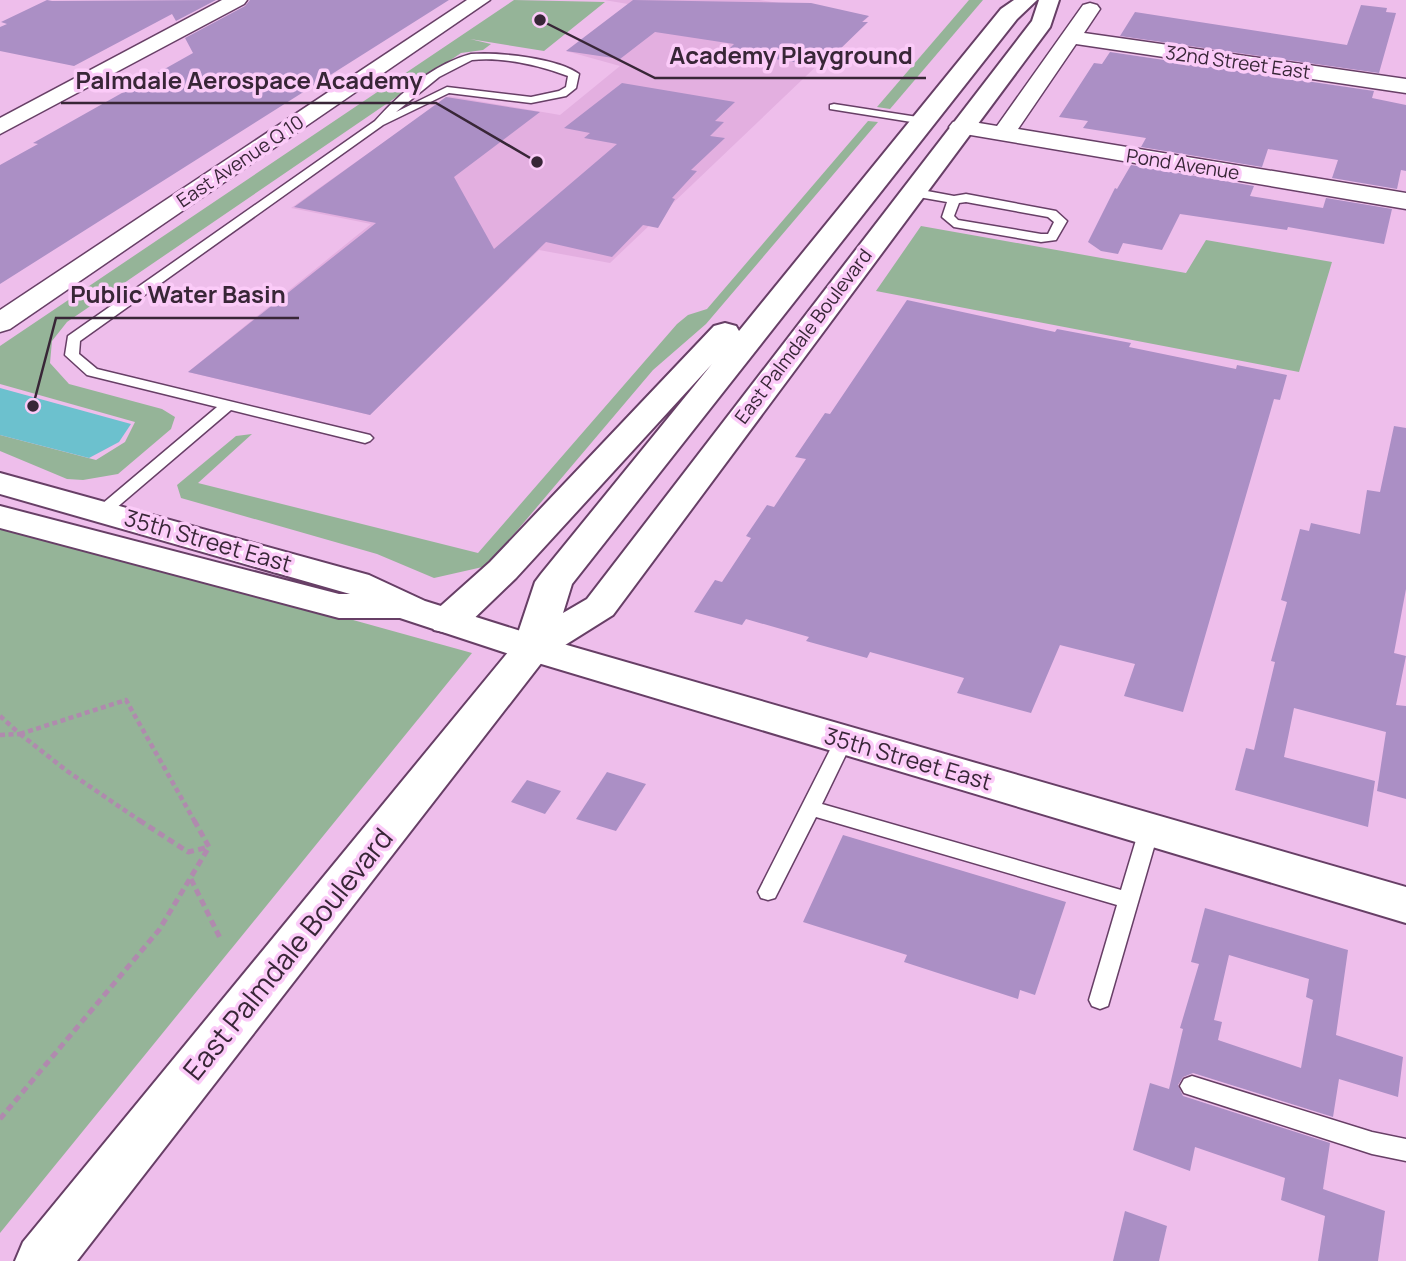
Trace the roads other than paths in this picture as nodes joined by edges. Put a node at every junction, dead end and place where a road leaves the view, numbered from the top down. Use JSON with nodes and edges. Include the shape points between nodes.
{"nodes":[{"id":1,"x":237,"y":0,"type":"edge"},
{"id":2,"x":480,"y":0,"type":"edge"},
{"id":3,"x":1027,"y":0,"type":"edge"},
{"id":4,"x":1049,"y":0,"type":"edge"},
{"id":5,"x":1090,"y":9,"type":"dead end"},
{"id":6,"x":1070,"y":37,"type":"junction"},
{"id":7,"x":1406,"y":86,"type":"edge"},
{"id":8,"x":834,"y":107,"type":"dead end"},
{"id":9,"x":912,"y":119,"type":"junction"},
{"id":10,"x":379,"y":123,"type":"junction"},
{"id":11,"x":0,"y":127,"type":"edge"},
{"id":12,"x":961,"y":127,"type":"junction"},
{"id":13,"x":1003,"y":134,"type":"junction"},
{"id":14,"x":911,"y":192,"type":"junction"},
{"id":15,"x":954,"y":200,"type":"junction"},
{"id":16,"x":1406,"y":201,"type":"edge"},
{"id":17,"x":801,"y":274,"type":"junction"},
{"id":18,"x":0,"y":323,"type":"edge"},
{"id":19,"x":229,"y":404,"type":"junction"},
{"id":20,"x":365,"y":438,"type":"dead end"},
{"id":21,"x":0,"y":483,"type":"edge"},
{"id":22,"x":0,"y":503,"type":"edge"},
{"id":23,"x":102,"y":512,"type":"junction"},
{"id":24,"x":0,"y":517,"type":"edge"},
{"id":25,"x":412,"y":609,"type":"junction"},
{"id":26,"x":448,"y":621,"type":"junction"},
{"id":27,"x":532,"y":648,"type":"junction"},
{"id":28,"x":844,"y":740,"type":"junction"},
{"id":29,"x":811,"y":808,"type":"junction"},
{"id":30,"x":1149,"y":830,"type":"junction"},
{"id":31,"x":768,"y":892,"type":"dead end"},
{"id":32,"x":1129,"y":900,"type":"junction"},
{"id":33,"x":1406,"y":905,"type":"edge"},
{"id":34,"x":1100,"y":1000,"type":"dead end"},
{"id":35,"x":1192,"y":1086,"type":"dead end"},
{"id":36,"x":1406,"y":1150,"type":"edge"},
{"id":37,"x":43,"y":1261,"type":"edge"}],
"edges":[{"from":1,"to":11,"type":"street"},
{"from":2,"to":18,"type":"street","name":"East Avenue Q 10"},
{"from":3,"to":9,"type":"main road","name":"East Palmdale Boulevard","via":[[1006,19],[963,43]]},
{"from":4,"to":12,"type":"main road","name":"East Palmdale Boulevard","via":[[1042,22]]},
{"from":5,"to":6,"type":"street"},
{"from":6,"to":7,"type":"street","name":"32nd Street East"},
{"from":6,"to":13,"type":"street"},
{"from":8,"to":9,"type":"lane"},
{"from":9,"to":17,"type":"main road","name":"East Palmdale Boulevard"},
{"from":10,"to":10,"type":"lane","via":[[447,90],[520,99],[562,94],[571,88],[573,74],[547,66],[470,57],[392,107]]},
{"from":10,"to":19,"type":"lane","via":[[73,339],[72,355],[92,372]]},
{"from":12,"to":13,"type":"street","name":"Pond Avenue"},
{"from":12,"to":14,"type":"main road","name":"East Palmdale Boulevard"},
{"from":13,"to":16,"type":"street","name":"Pond Avenue"},
{"from":14,"to":15,"type":"lane"},
{"from":14,"to":27,"type":"main road","name":"East Palmdale Boulevard","via":[[600,607]]},
{"from":15,"to":15,"type":"lane","via":[[966,198],[1052,214],[1061,221],[1052,237],[1041,238],[954,223],[948,217]]},
{"from":17,"to":26,"type":"main road","via":[[757,297],[503,570]]},
{"from":17,"to":27,"type":"main road","name":"East Palmdale Boulevard","via":[[554,582]]},
{"from":19,"to":20,"type":"lane"},
{"from":19,"to":23,"type":"lane"},
{"from":21,"to":23,"type":"main road","name":"35th Street East"},
{"from":22,"to":23,"type":"main road","via":[[71,522]]},
{"from":23,"to":25,"type":"main road","name":"35th Street East","via":[[356,583]]},
{"from":24,"to":25,"type":"main road","name":"35th Street East","via":[[338,606]]},
{"from":25,"to":26,"type":"main road","name":"35th Street East"},
{"from":26,"to":27,"type":"main road","name":"35th Street East"},
{"from":27,"to":28,"type":"main road","name":"35th Street East"},
{"from":27,"to":37,"type":"main road","name":"East Palmdale Boulevard"},
{"from":28,"to":29,"type":"lane"},
{"from":28,"to":30,"type":"main road","name":"35th Street East"},
{"from":29,"to":31,"type":"lane"},
{"from":29,"to":32,"type":"lane"},
{"from":30,"to":32,"type":"lane"},
{"from":30,"to":33,"type":"main road","name":"35th Street East"},
{"from":32,"to":34,"type":"lane"},
{"from":35,"to":36,"type":"lane"}]}
